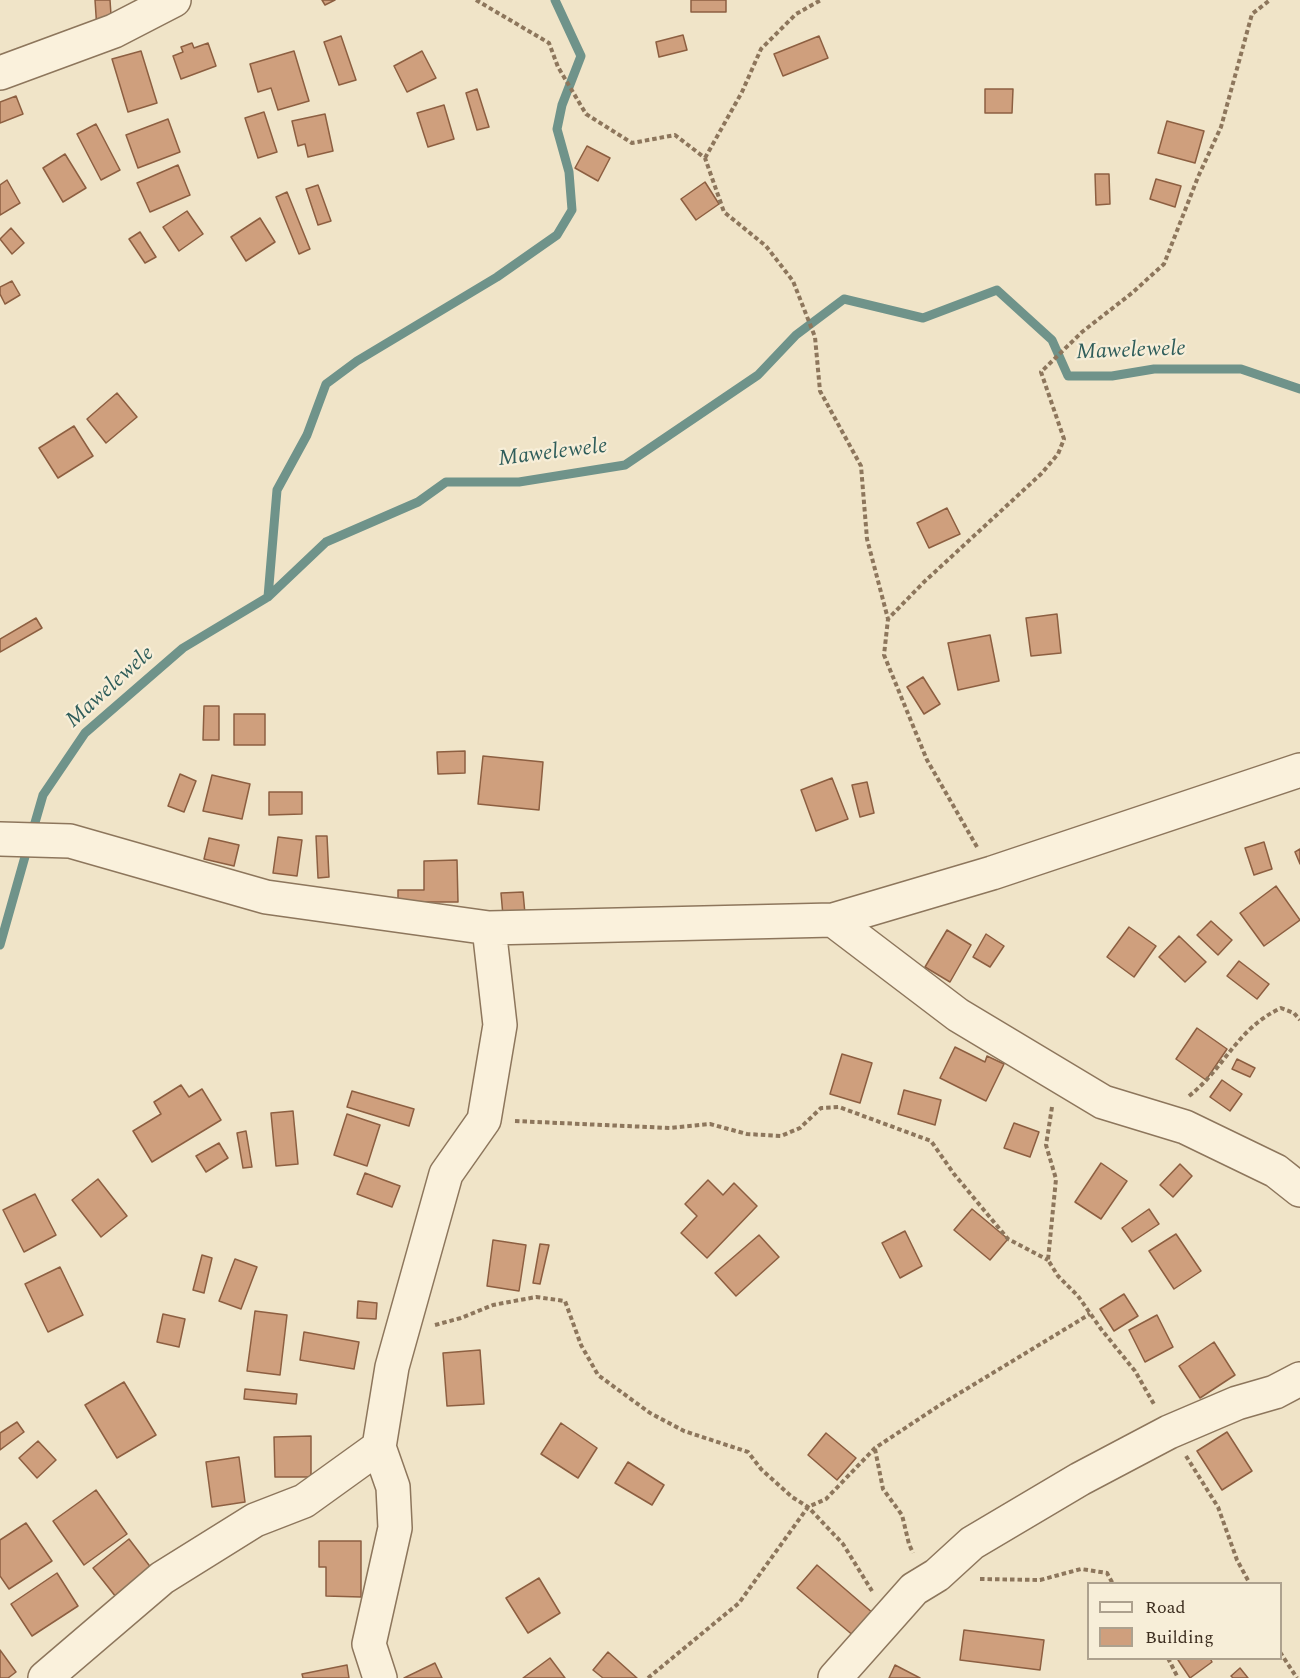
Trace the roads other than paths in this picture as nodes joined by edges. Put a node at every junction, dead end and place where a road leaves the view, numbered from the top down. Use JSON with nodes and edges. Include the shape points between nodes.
{"nodes":[{"id":1,"x":174,"y":0,"type":"edge"},
{"id":2,"x":0,"y":73,"type":"edge"},
{"id":3,"x":1300,"y":770,"type":"edge"},
{"id":4,"x":0,"y":839,"type":"edge"},
{"id":5,"x":832,"y":920,"type":"junction"},
{"id":6,"x":489,"y":928,"type":"junction"},
{"id":7,"x":1300,"y":1191,"type":"edge"},
{"id":8,"x":1300,"y":1379,"type":"edge"},
{"id":9,"x":379,"y":1447,"type":"junction"},
{"id":10,"x":45,"y":1678,"type":"edge"},
{"id":11,"x":381,"y":1678,"type":"edge"},
{"id":12,"x":835,"y":1678,"type":"edge"}],
"edges":[{"from":1,"to":2,"type":"street","via":[[114,31]]},
{"from":3,"to":5,"type":"street","via":[[993,873]]},
{"from":4,"to":6,"type":"street","via":[[70,841],[266,897]]},
{"from":5,"to":6,"type":"street"},
{"from":5,"to":7,"type":"street","via":[[958,1015],[1103,1102],[1185,1127],[1276,1172]]},
{"from":6,"to":9,"type":"street","via":[[500,1025],[484,1120],[446,1174],[392,1367]]},
{"from":8,"to":12,"type":"street","via":[[1169,1432],[972,1543],[937,1575],[914,1589]]},
{"from":9,"to":10,"type":"street","via":[[304,1501],[255,1520],[162,1578]]},
{"from":9,"to":11,"type":"street","via":[[393,1487],[395,1528],[369,1644]]}]}
